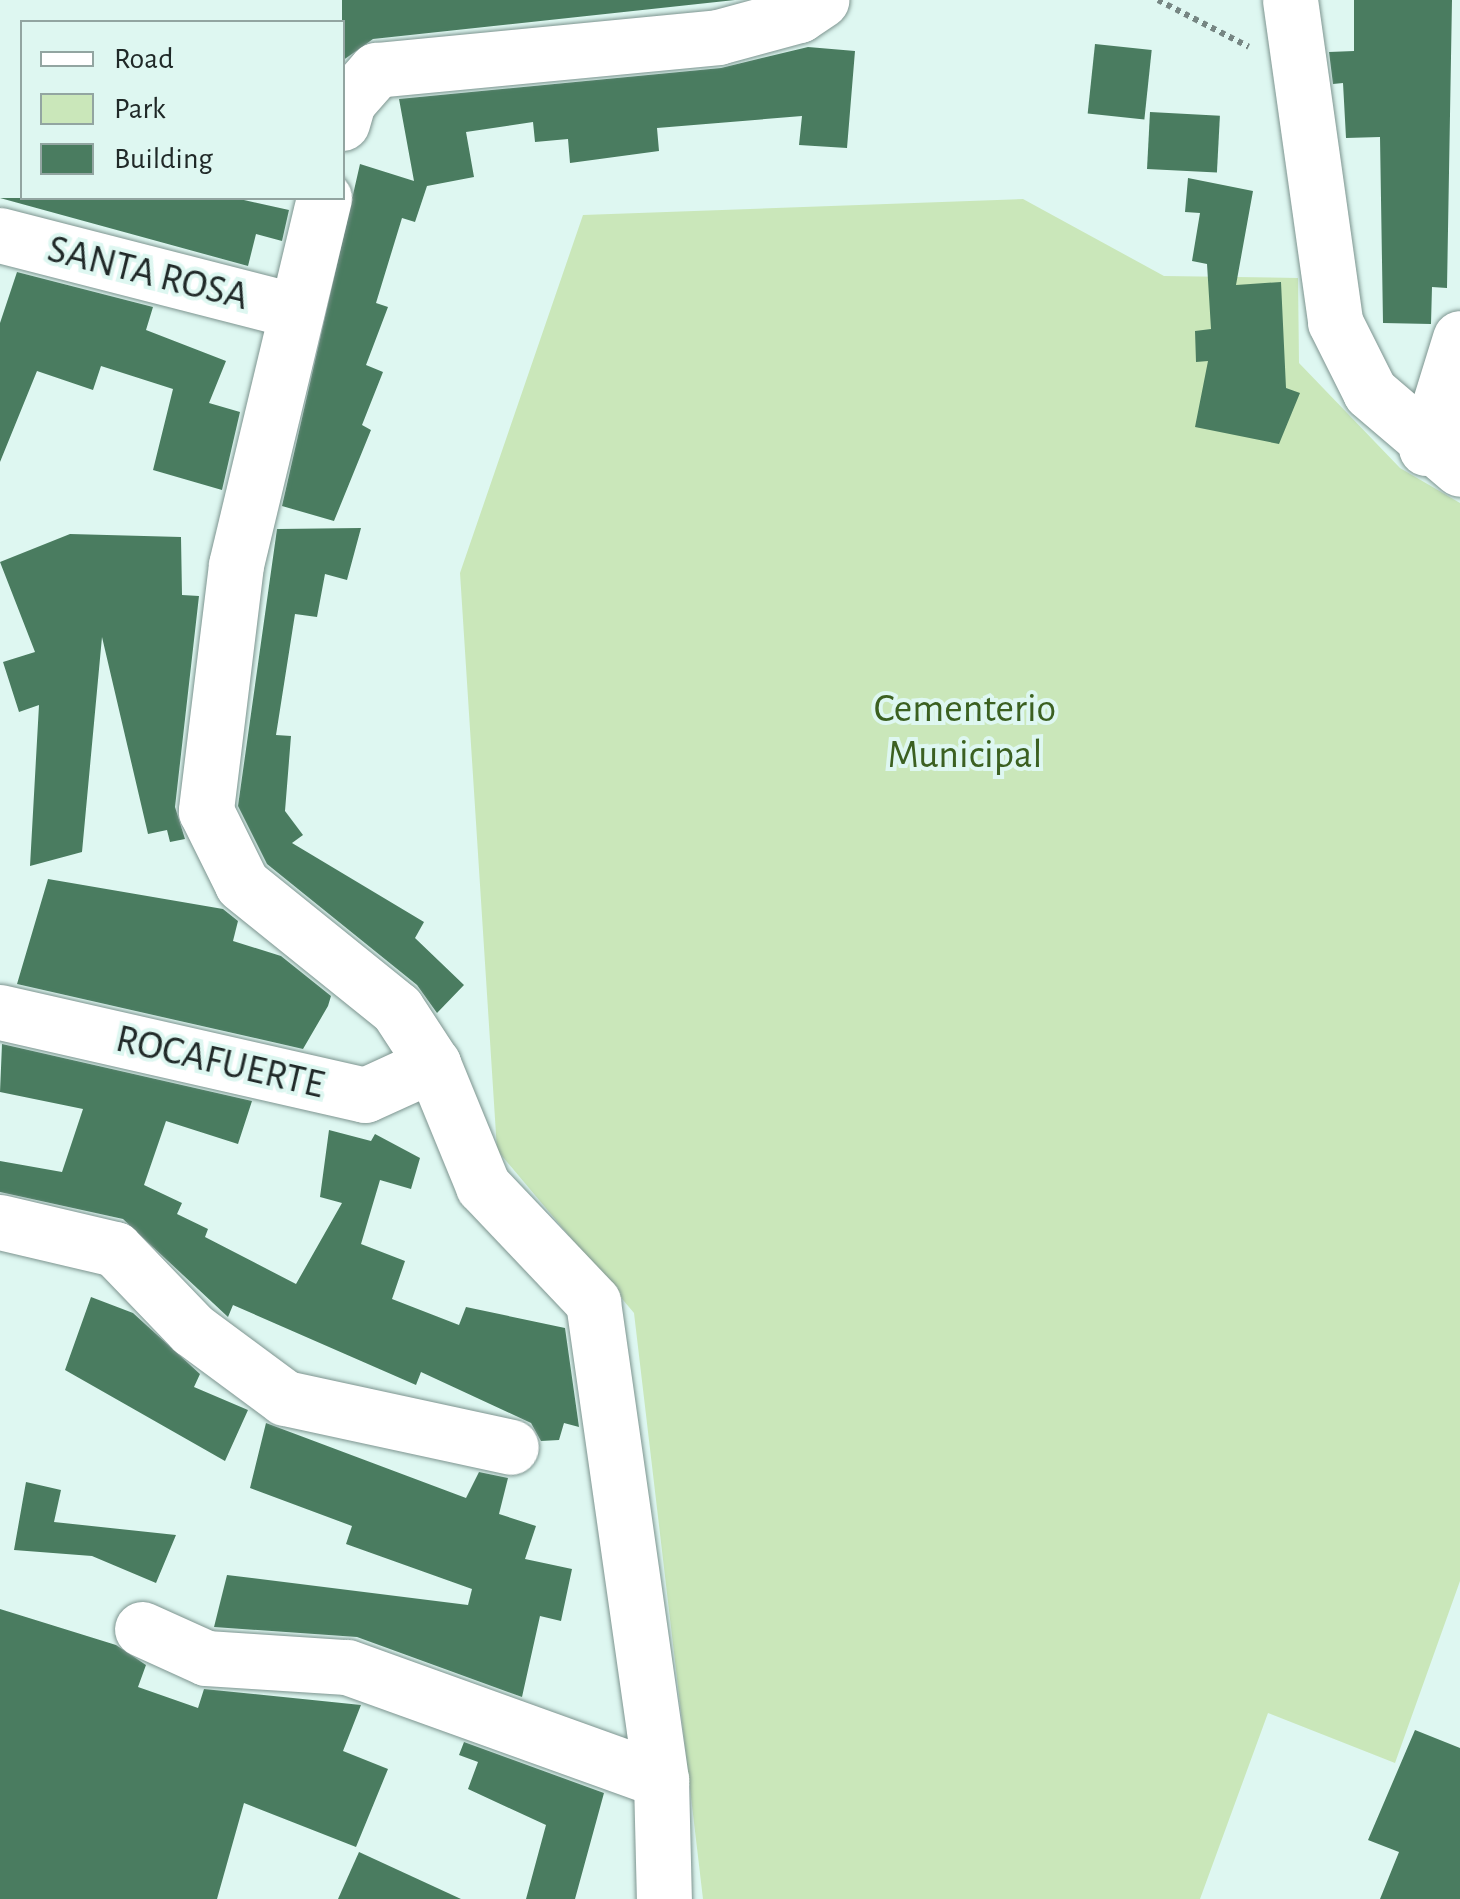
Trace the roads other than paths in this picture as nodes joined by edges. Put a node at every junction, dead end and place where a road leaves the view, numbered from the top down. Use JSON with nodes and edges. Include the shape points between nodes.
{"nodes":[{"id":1,"x":820,"y":0,"type":"edge"},
{"id":2,"x":1290,"y":0,"type":"edge"},
{"id":3,"x":345,"y":118,"type":"edge"},
{"id":4,"x":324,"y":200,"type":"edge"},
{"id":5,"x":0,"y":234,"type":"edge"},
{"id":6,"x":296,"y":310,"type":"junction"},
{"id":7,"x":1460,"y":338,"type":"edge"},
{"id":8,"x":1443,"y":458,"type":"edge"},
{"id":9,"x":0,"y":1012,"type":"edge"},
{"id":10,"x":434,"y":1064,"type":"junction"},
{"id":11,"x":0,"y":1222,"type":"edge"},
{"id":12,"x":511,"y":1447,"type":"dead end"},
{"id":13,"x":142,"y":1629,"type":"dead end"},
{"id":14,"x":661,"y":1780,"type":"junction"},
{"id":15,"x":664,"y":1899,"type":"edge"}],
"edges":[{"from":1,"to":3,"type":"street","via":[[799,15],[718,37],[376,70]]},
{"from":2,"to":8,"type":"street","via":[[1335,322],[1370,392]]},
{"from":4,"to":6,"type":"street"},
{"from":5,"to":6,"type":"street","name":"SANTA ROSA"},
{"from":6,"to":10,"type":"street","via":[[236,565],[206,811],[242,884],[397,1009]]},
{"from":7,"to":8,"type":"street"},
{"from":9,"to":10,"type":"street","name":"ROCAFUERTE","via":[[365,1095]]},
{"from":10,"to":14,"type":"street","via":[[483,1186],[574,1276],[603,1328]]},
{"from":11,"to":12,"type":"street","via":[[116,1249],[193,1330],[285,1398]]},
{"from":13,"to":14,"type":"street","via":[[206,1658],[347,1668]]},
{"from":14,"to":15,"type":"street"}]}
